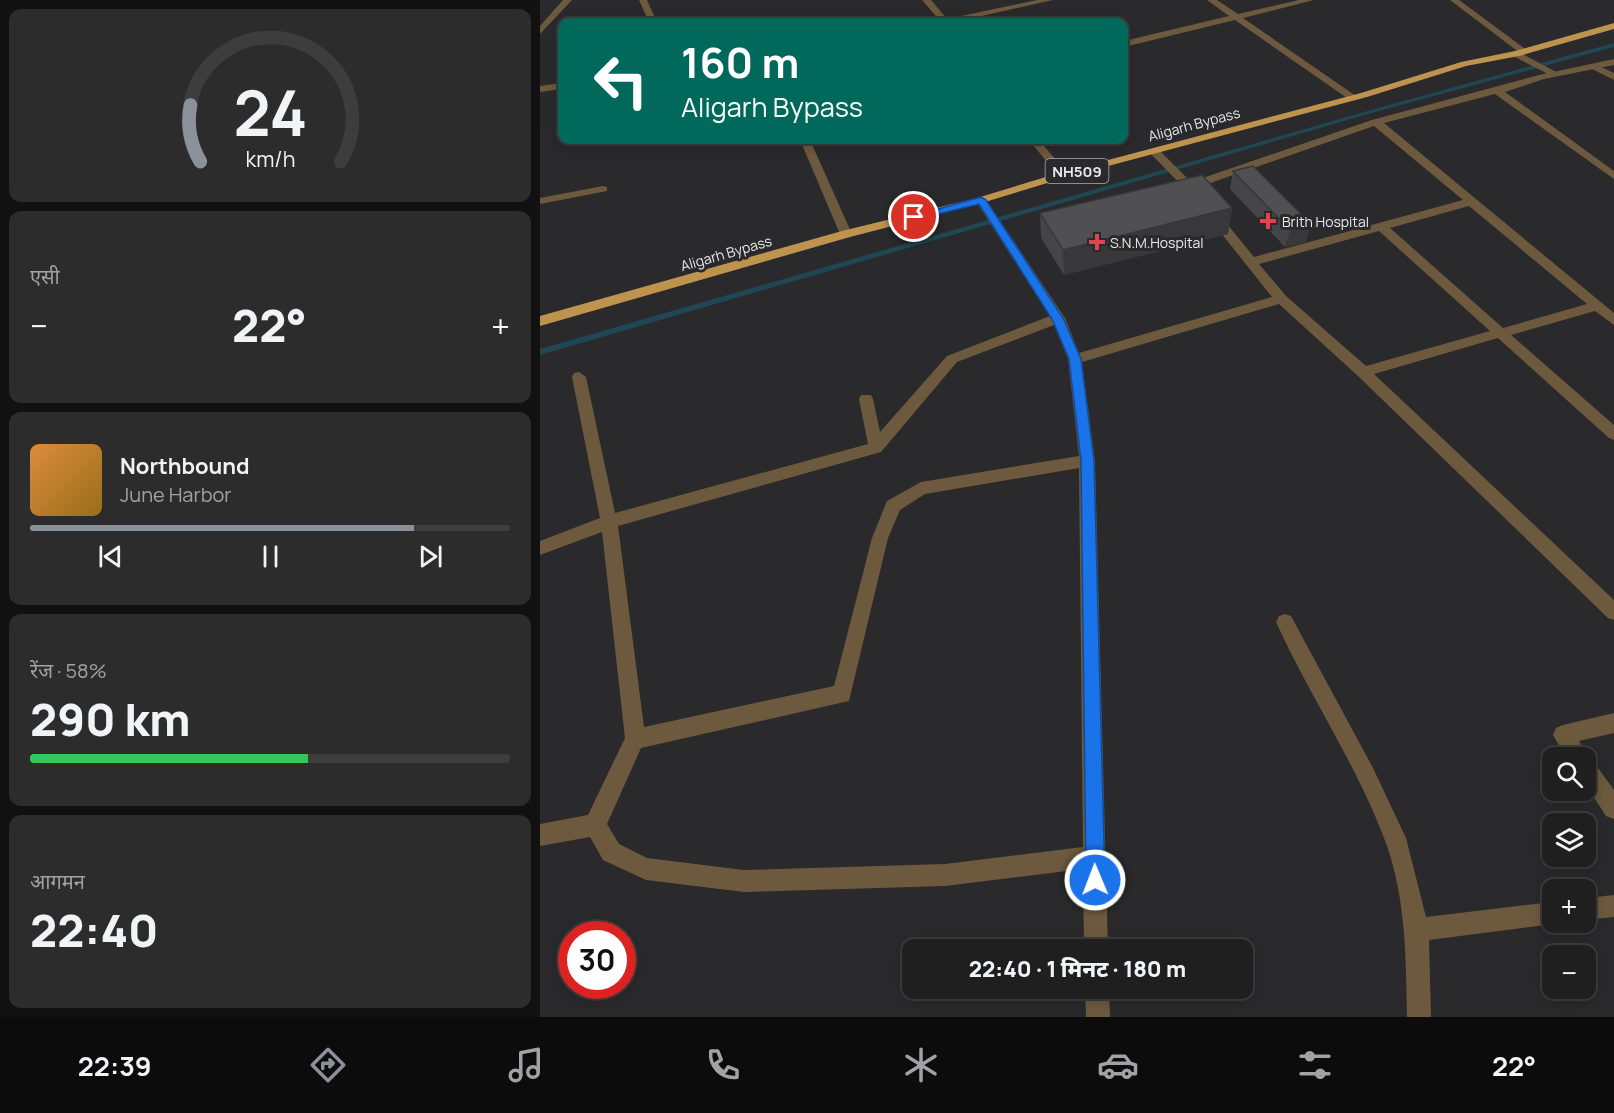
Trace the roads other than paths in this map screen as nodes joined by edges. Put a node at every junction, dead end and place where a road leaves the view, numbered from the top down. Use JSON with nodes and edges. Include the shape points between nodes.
{"nodes":[{"id":1,"x":568,"y":0,"type":"edge"},
{"id":2,"x":643,"y":0,"type":"edge"},
{"id":3,"x":926,"y":0,"type":"edge"},
{"id":4,"x":1049,"y":0,"type":"edge"},
{"id":5,"x":1211,"y":0,"type":"edge"},
{"id":6,"x":1310,"y":0,"type":"edge"},
{"id":7,"x":1454,"y":0,"type":"edge"},
{"id":8,"x":1234,"y":17,"type":"junction"},
{"id":9,"x":651,"y":18,"type":"edge"},
{"id":10,"x":942,"y":18,"type":"edge"},
{"id":11,"x":964,"y":18,"type":"edge"},
{"id":12,"x":1614,"y":26,"type":"edge"},
{"id":13,"x":540,"y":31,"type":"edge"},
{"id":14,"x":1128,"y":43,"type":"edge"},
{"id":15,"x":1519,"y":52,"type":"junction"},
{"id":16,"x":1614,"y":62,"type":"edge"},
{"id":17,"x":1595,"y":67,"type":"junction"},
{"id":18,"x":1555,"y":74,"type":"junction"},
{"id":19,"x":1614,"y":77,"type":"edge"},
{"id":20,"x":558,"y":87,"type":"edge"},
{"id":21,"x":540,"y":89,"type":"edge"},
{"id":22,"x":1497,"y":92,"type":"junction"},
{"id":23,"x":1351,"y":96,"type":"junction"},
{"id":24,"x":1376,"y":122,"type":"junction"},
{"id":25,"x":807,"y":144,"type":"edge"},
{"id":26,"x":1037,"y":144,"type":"edge"},
{"id":27,"x":1154,"y":151,"type":"junction"},
{"id":28,"x":1063,"y":175,"type":"junction"},
{"id":29,"x":1614,"y":176,"type":"edge"},
{"id":30,"x":1187,"y":184,"type":"junction"},
{"id":31,"x":603,"y":189,"type":"dead end"},
{"id":32,"x":981,"y":200,"type":"junction"},
{"id":33,"x":540,"y":201,"type":"edge"},
{"id":34,"x":1473,"y":201,"type":"junction"},
{"id":35,"x":1383,"y":228,"type":"junction"},
{"id":36,"x":846,"y":234,"type":"junction"},
{"id":37,"x":1251,"y":262,"type":"junction"},
{"id":38,"x":1281,"y":298,"type":"junction"},
{"id":39,"x":1596,"y":306,"type":"junction"},
{"id":40,"x":1058,"y":318,"type":"junction"},
{"id":41,"x":1614,"y":320,"type":"edge"},
{"id":42,"x":540,"y":321,"type":"edge"},
{"id":43,"x":1500,"y":334,"type":"junction"},
{"id":44,"x":1075,"y":359,"type":"junction"},
{"id":45,"x":1364,"y":372,"type":"junction"},
{"id":46,"x":579,"y":377,"type":"dead end"},
{"id":47,"x":866,"y":399,"type":"dead end"},
{"id":48,"x":1614,"y":434,"type":"edge"},
{"id":49,"x":876,"y":448,"type":"junction"},
{"id":50,"x":1088,"y":461,"type":"junction"},
{"id":51,"x":609,"y":522,"type":"junction"},
{"id":52,"x":540,"y":548,"type":"edge"},
{"id":53,"x":1614,"y":612,"type":"edge"},
{"id":54,"x":1285,"y":622,"type":"dead end"},
{"id":55,"x":1614,"y":723,"type":"edge"},
{"id":56,"x":635,"y":739,"type":"junction"},
{"id":57,"x":1571,"y":747,"type":"edge"},
{"id":58,"x":1596,"y":782,"type":"edge"},
{"id":59,"x":1614,"y":808,"type":"edge"},
{"id":60,"x":595,"y":825,"type":"junction"},
{"id":61,"x":540,"y":835,"type":"edge"},
{"id":62,"x":1095,"y":856,"type":"junction"},
{"id":63,"x":1614,"y":906,"type":"edge"},
{"id":64,"x":1596,"y":908,"type":"edge"},
{"id":65,"x":1542,"y":914,"type":"edge"},
{"id":66,"x":1418,"y":930,"type":"junction"},
{"id":67,"x":1096,"y":939,"type":"edge"},
{"id":68,"x":1097,"y":999,"type":"edge"},
{"id":69,"x":1098,"y":1017,"type":"edge"},
{"id":70,"x":1419,"y":1017,"type":"edge"}],
"edges":[{"from":1,"to":13,"type":"street"},
{"from":2,"to":9,"type":"street"},
{"from":3,"to":10,"type":"street"},
{"from":4,"to":11,"type":"street"},
{"from":5,"to":8,"type":"street"},
{"from":6,"to":8,"type":"street"},
{"from":7,"to":15,"type":"street"},
{"from":8,"to":14,"type":"street"},
{"from":8,"to":23,"type":"street"},
{"from":12,"to":15,"type":"highway","name":"Aligarh Bypass","number":"NH509"},
{"from":15,"to":18,"type":"street"},
{"from":15,"to":23,"type":"highway","name":"Aligarh Bypass","number":"NH509"},
{"from":16,"to":17,"type":"street"},
{"from":17,"to":18,"type":"street"},
{"from":17,"to":19,"type":"street"},
{"from":18,"to":22,"type":"street"},
{"from":20,"to":21,"type":"street"},
{"from":22,"to":24,"type":"street"},
{"from":22,"to":29,"type":"street"},
{"from":23,"to":27,"type":"highway","name":"Aligarh Bypass","number":"NH509"},
{"from":24,"to":30,"type":"street"},
{"from":24,"to":34,"type":"street"},
{"from":25,"to":36,"type":"street"},
{"from":26,"to":28,"type":"street"},
{"from":27,"to":28,"type":"highway","name":"Aligarh Bypass","number":"NH509"},
{"from":27,"to":30,"type":"street"},
{"from":28,"to":32,"type":"highway","name":"Aligarh Bypass","number":"NH509"},
{"from":30,"to":37,"type":"street"},
{"from":31,"to":33,"type":"street"},
{"from":32,"to":36,"type":"highway","name":"Aligarh Bypass","number":"NH509"},
{"from":32,"to":40,"type":"street"},
{"from":34,"to":35,"type":"street"},
{"from":34,"to":39,"type":"street"},
{"from":35,"to":37,"type":"street"},
{"from":35,"to":43,"type":"street"},
{"from":36,"to":42,"type":"highway","name":"Aligarh Bypass","number":"NH509"},
{"from":37,"to":38,"type":"street"},
{"from":38,"to":44,"type":"street"},
{"from":38,"to":45,"type":"street"},
{"from":39,"to":41,"type":"street"},
{"from":39,"to":43,"type":"street"},
{"from":40,"to":44,"type":"street"},
{"from":40,"to":49,"type":"street","via":[[952,359]]},
{"from":43,"to":45,"type":"street"},
{"from":43,"to":48,"type":"street"},
{"from":44,"to":50,"type":"street"},
{"from":45,"to":53,"type":"street"},
{"from":46,"to":51,"type":"street"},
{"from":47,"to":49,"type":"street"},
{"from":49,"to":51,"type":"street"},
{"from":50,"to":56,"type":"street","via":[[921,488],[893,506],[879,538],[842,693]]},
{"from":50,"to":62,"type":"street"},
{"from":51,"to":52,"type":"street"},
{"from":51,"to":56,"type":"street"},
{"from":54,"to":66,"type":"street","via":[[1366,775],[1398,846]]},
{"from":55,"to":57,"type":"street","via":[[1563,735]]},
{"from":56,"to":60,"type":"street"},
{"from":58,"to":59,"type":"street"},
{"from":60,"to":61,"type":"street"},
{"from":60,"to":62,"type":"street","via":[[611,852],[646,869],[744,881],[945,875]]},
{"from":62,"to":67,"type":"street"},
{"from":63,"to":64,"type":"street"},
{"from":65,"to":66,"type":"street"},
{"from":66,"to":70,"type":"street"},
{"from":68,"to":69,"type":"street"}]}
